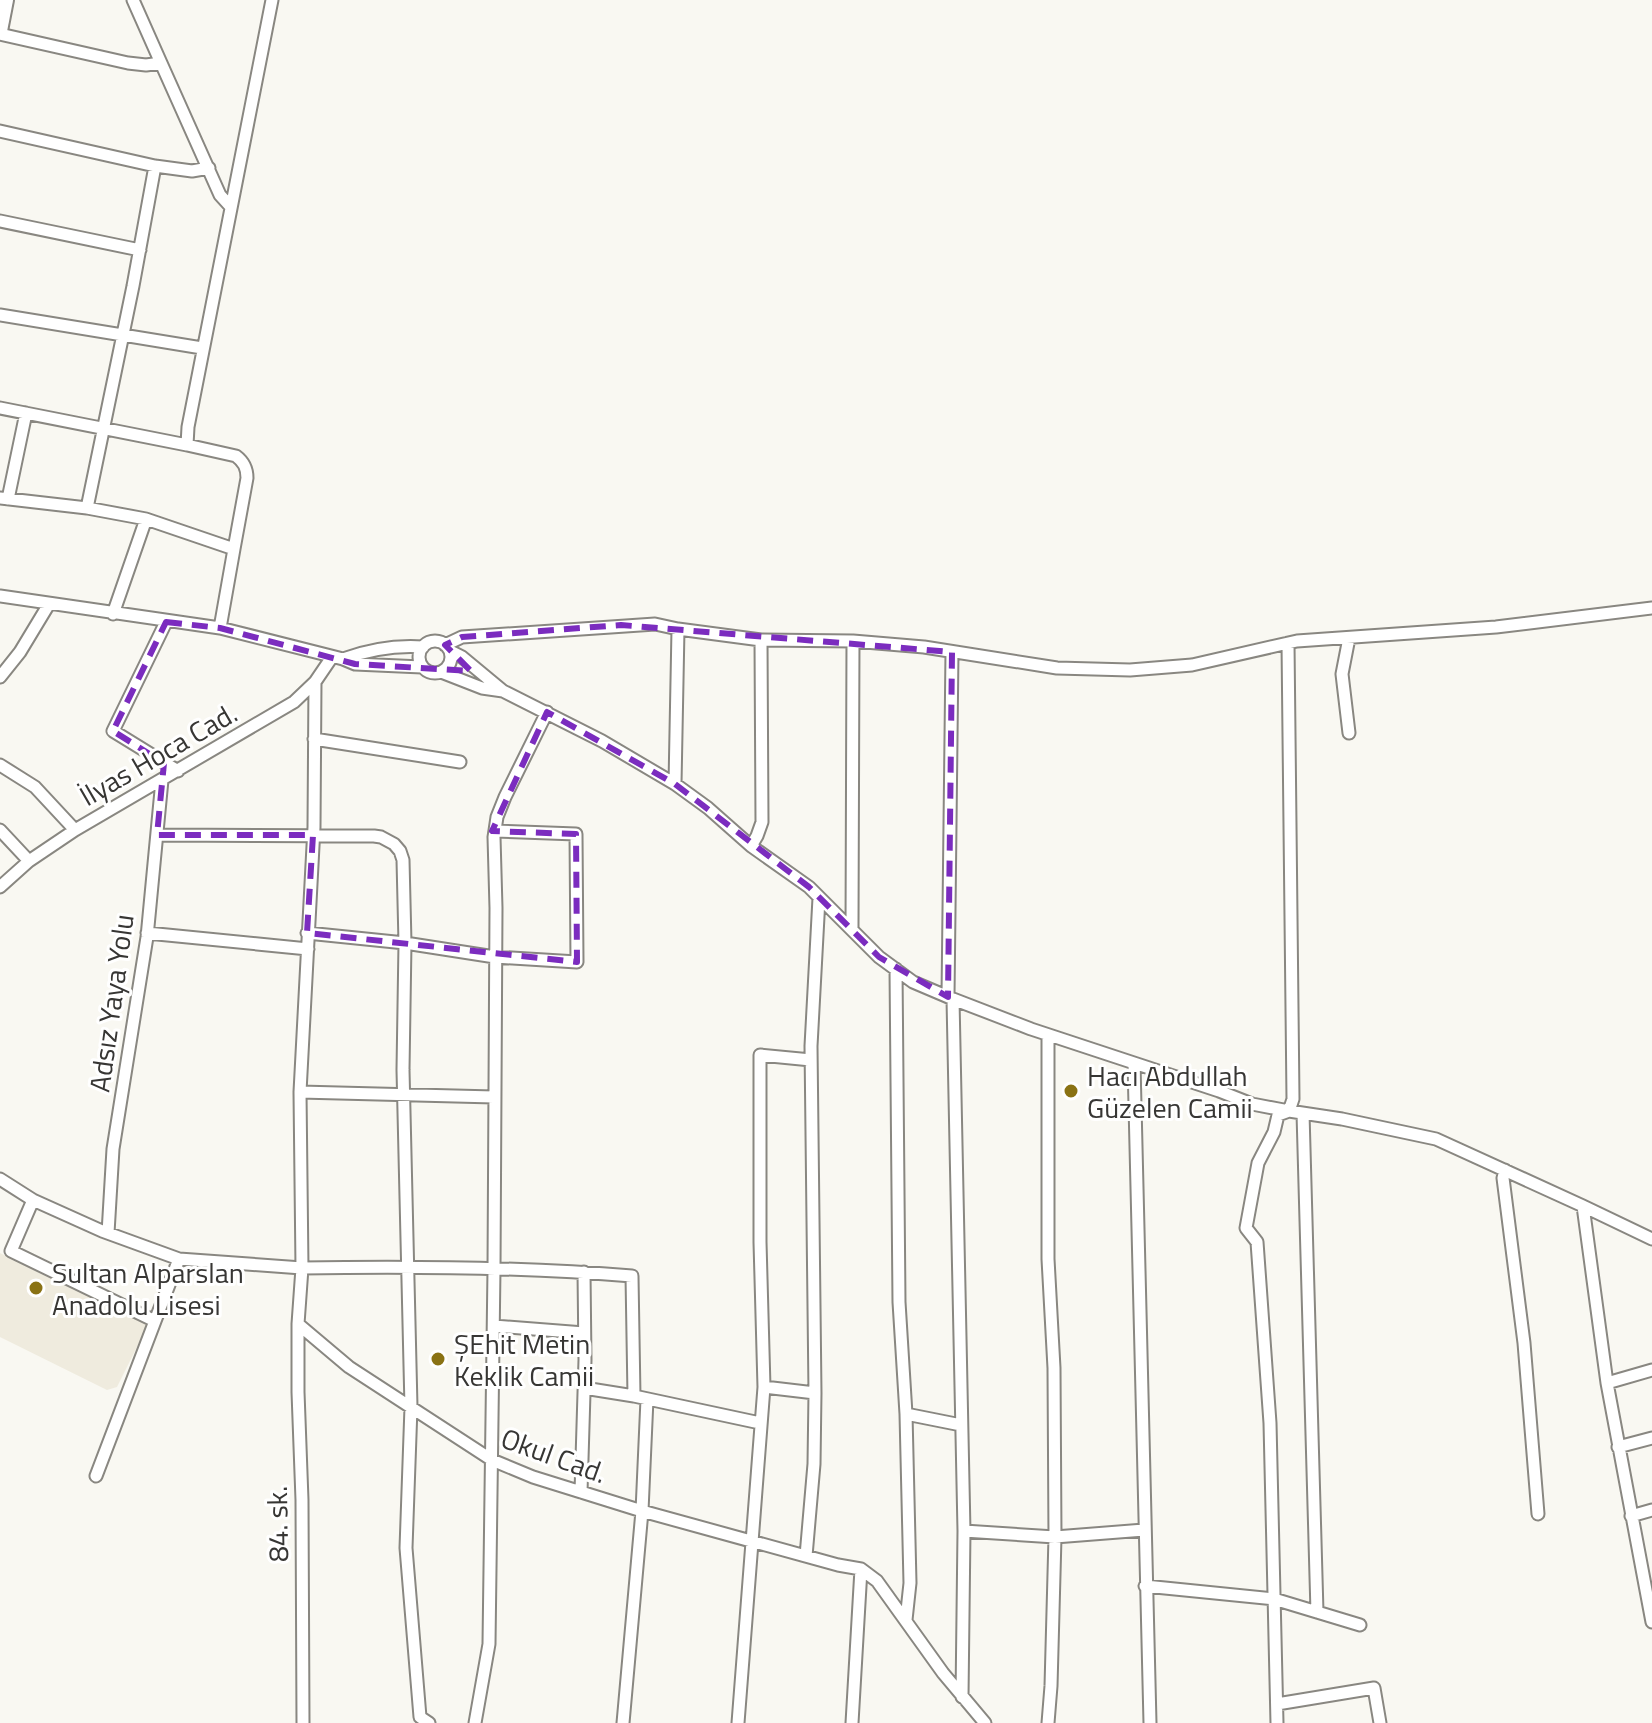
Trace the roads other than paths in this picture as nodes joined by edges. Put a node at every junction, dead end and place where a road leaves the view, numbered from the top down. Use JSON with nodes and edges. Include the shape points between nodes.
{"nodes":[{"id":1,"x":6,"y":0,"type":"edge"},
{"id":2,"x":133,"y":0,"type":"edge"},
{"id":3,"x":272,"y":0,"type":"edge"},
{"id":4,"x":0,"y":32,"type":"edge"},
{"id":5,"x":161,"y":63,"type":"junction"},
{"id":6,"x":0,"y":131,"type":"edge"},
{"id":7,"x":155,"y":166,"type":"junction"},
{"id":8,"x":209,"y":168,"type":"junction"},
{"id":9,"x":230,"y":206,"type":"junction"},
{"id":10,"x":0,"y":221,"type":"edge"},
{"id":11,"x":140,"y":250,"type":"junction"},
{"id":12,"x":0,"y":315,"type":"edge"},
{"id":13,"x":123,"y":336,"type":"junction"},
{"id":14,"x":202,"y":348,"type":"junction"},
{"id":15,"x":0,"y":408,"type":"edge"},
{"id":16,"x":26,"y":413,"type":"junction"},
{"id":17,"x":103,"y":429,"type":"junction"},
{"id":18,"x":187,"y":445,"type":"junction"},
{"id":19,"x":4,"y":499,"type":"edge"},
{"id":20,"x":87,"y":508,"type":"junction"},
{"id":21,"x":146,"y":519,"type":"junction"},
{"id":22,"x":234,"y":549,"type":"junction"},
{"id":23,"x":0,"y":596,"type":"edge"},
{"id":24,"x":49,"y":604,"type":"junction"},
{"id":25,"x":1652,"y":608,"type":"edge"},
{"id":26,"x":113,"y":614,"type":"junction"},
{"id":27,"x":166,"y":622,"type":"junction"},
{"id":28,"x":220,"y":628,"type":"junction"},
{"id":29,"x":678,"y":629,"type":"junction"},
{"id":30,"x":1349,"y":638,"type":"junction"},
{"id":31,"x":761,"y":640,"type":"junction"},
{"id":32,"x":853,"y":641,"type":"junction"},
{"id":33,"x":1288,"y":643,"type":"junction"},
{"id":34,"x":423,"y":647,"type":"junction"},
{"id":35,"x":447,"y":648,"type":"junction"},
{"id":36,"x":952,"y":652,"type":"junction"},
{"id":37,"x":338,"y":658,"type":"junction"},
{"id":38,"x":422,"y":667,"type":"junction"},
{"id":39,"x":441,"y":672,"type":"junction"},
{"id":40,"x":0,"y":677,"type":"edge"},
{"id":41,"x":315,"y":682,"type":"junction"},
{"id":42,"x":503,"y":691,"type":"junction"},
{"id":43,"x":547,"y":712,"type":"junction"},
{"id":44,"x":1349,"y":733,"type":"dead end"},
{"id":45,"x":314,"y":739,"type":"junction"},
{"id":46,"x":460,"y":762,"type":"dead end"},
{"id":47,"x":0,"y":765,"type":"edge"},
{"id":48,"x":178,"y":771,"type":"junction"},
{"id":49,"x":162,"y":780,"type":"junction"},
{"id":50,"x":675,"y":784,"type":"junction"},
{"id":51,"x":0,"y":830,"type":"edge"},
{"id":52,"x":75,"y":830,"type":"junction"},
{"id":53,"x":495,"y":831,"type":"junction"},
{"id":54,"x":157,"y":835,"type":"junction"},
{"id":55,"x":313,"y":835,"type":"junction"},
{"id":56,"x":751,"y":846,"type":"junction"},
{"id":57,"x":29,"y":861,"type":"junction"},
{"id":58,"x":0,"y":887,"type":"edge"},
{"id":59,"x":819,"y":898,"type":"junction"},
{"id":60,"x":852,"y":929,"type":"junction"},
{"id":61,"x":147,"y":933,"type":"junction"},
{"id":62,"x":307,"y":933,"type":"junction"},
{"id":63,"x":405,"y":943,"type":"junction"},
{"id":64,"x":308,"y":949,"type":"junction"},
{"id":65,"x":495,"y":957,"type":"junction"},
{"id":66,"x":896,"y":969,"type":"junction"},
{"id":67,"x":950,"y":998,"type":"junction"},
{"id":68,"x":1048,"y":1035,"type":"junction"},
{"id":69,"x":811,"y":1060,"type":"junction"},
{"id":70,"x":1134,"y":1064,"type":"junction"},
{"id":71,"x":300,"y":1092,"type":"junction"},
{"id":72,"x":405,"y":1095,"type":"junction"},
{"id":73,"x":494,"y":1097,"type":"junction"},
{"id":74,"x":1289,"y":1111,"type":"junction"},
{"id":75,"x":1303,"y":1113,"type":"junction"},
{"id":76,"x":1505,"y":1170,"type":"junction"},
{"id":77,"x":0,"y":1179,"type":"edge"},
{"id":78,"x":33,"y":1200,"type":"junction"},
{"id":79,"x":1583,"y":1206,"type":"junction"},
{"id":80,"x":108,"y":1233,"type":"junction"},
{"id":81,"x":1652,"y":1239,"type":"edge"},
{"id":82,"x":6,"y":1248,"type":"edge"},
{"id":83,"x":179,"y":1259,"type":"junction"},
{"id":84,"x":409,"y":1266,"type":"junction"},
{"id":85,"x":302,"y":1268,"type":"junction"},
{"id":86,"x":494,"y":1269,"type":"junction"},
{"id":87,"x":584,"y":1272,"type":"junction"},
{"id":88,"x":155,"y":1321,"type":"junction"},
{"id":89,"x":298,"y":1324,"type":"junction"},
{"id":90,"x":494,"y":1326,"type":"junction"},
{"id":91,"x":584,"y":1333,"type":"junction"},
{"id":92,"x":1652,"y":1370,"type":"edge"},
{"id":93,"x":1607,"y":1383,"type":"junction"},
{"id":94,"x":764,"y":1387,"type":"junction"},
{"id":95,"x":584,"y":1388,"type":"junction"},
{"id":96,"x":815,"y":1393,"type":"junction"},
{"id":97,"x":634,"y":1396,"type":"junction"},
{"id":98,"x":647,"y":1399,"type":"junction"},
{"id":99,"x":411,"y":1407,"type":"junction"},
{"id":100,"x":906,"y":1414,"type":"junction"},
{"id":101,"x":760,"y":1423,"type":"junction"},
{"id":102,"x":961,"y":1425,"type":"junction"},
{"id":103,"x":1652,"y":1438,"type":"edge"},
{"id":104,"x":1618,"y":1447,"type":"junction"},
{"id":105,"x":492,"y":1460,"type":"junction"},
{"id":106,"x":96,"y":1476,"type":"dead end"},
{"id":107,"x":581,"y":1492,"type":"junction"},
{"id":108,"x":1652,"y":1510,"type":"edge"},
{"id":109,"x":642,"y":1511,"type":"junction"},
{"id":110,"x":1538,"y":1514,"type":"dead end"},
{"id":111,"x":1631,"y":1516,"type":"junction"},
{"id":112,"x":1144,"y":1530,"type":"junction"},
{"id":113,"x":964,"y":1531,"type":"junction"},
{"id":114,"x":1055,"y":1537,"type":"junction"},
{"id":115,"x":753,"y":1541,"type":"junction"},
{"id":116,"x":806,"y":1556,"type":"junction"},
{"id":117,"x":861,"y":1569,"type":"junction"},
{"id":118,"x":1145,"y":1586,"type":"junction"},
{"id":119,"x":1274,"y":1599,"type":"junction"},
{"id":120,"x":1317,"y":1612,"type":"junction"},
{"id":121,"x":906,"y":1620,"type":"junction"},
{"id":122,"x":1652,"y":1622,"type":"edge"},
{"id":123,"x":1360,"y":1625,"type":"dead end"},
{"id":124,"x":962,"y":1697,"type":"junction"},
{"id":125,"x":1277,"y":1704,"type":"junction"},
{"id":126,"x":303,"y":1723,"type":"edge"},
{"id":127,"x":429,"y":1723,"type":"edge"},
{"id":128,"x":475,"y":1723,"type":"edge"},
{"id":129,"x":623,"y":1723,"type":"edge"},
{"id":130,"x":738,"y":1723,"type":"edge"},
{"id":131,"x":852,"y":1723,"type":"edge"},
{"id":132,"x":985,"y":1723,"type":"edge"},
{"id":133,"x":1048,"y":1723,"type":"edge"},
{"id":134,"x":1150,"y":1723,"type":"edge"},
{"id":135,"x":1277,"y":1723,"type":"edge"},
{"id":136,"x":1380,"y":1723,"type":"edge"}],
"edges":[{"from":1,"to":4,"type":"street"},
{"from":2,"to":5,"type":"street"},
{"from":3,"to":9,"type":"street"},
{"from":4,"to":5,"type":"street","via":[[128,63]]},
{"from":5,"to":8,"type":"street"},
{"from":6,"to":7,"type":"street"},
{"from":7,"to":8,"type":"street"},
{"from":7,"to":11,"type":"street"},
{"from":8,"to":9,"type":"street"},
{"from":9,"to":14,"type":"street"},
{"from":10,"to":11,"type":"street"},
{"from":11,"to":13,"type":"street"},
{"from":12,"to":13,"type":"street"},
{"from":13,"to":14,"type":"street"},
{"from":13,"to":17,"type":"street"},
{"from":14,"to":18,"type":"street"},
{"from":15,"to":16,"type":"street"},
{"from":16,"to":17,"type":"street"},
{"from":16,"to":19,"type":"street"},
{"from":17,"to":18,"type":"street"},
{"from":17,"to":20,"type":"street"},
{"from":18,"to":22,"type":"street","via":[[236,456],[244,464],[247,478]]},
{"from":19,"to":20,"type":"street"},
{"from":20,"to":21,"type":"street"},
{"from":21,"to":22,"type":"street"},
{"from":21,"to":26,"type":"street"},
{"from":22,"to":28,"type":"street"},
{"from":23,"to":24,"type":"street"},
{"from":24,"to":26,"type":"street"},
{"from":24,"to":40,"type":"street"},
{"from":25,"to":30,"type":"street"},
{"from":26,"to":27,"type":"street"},
{"from":27,"to":28,"type":"street"},
{"from":27,"to":48,"type":"street","via":[[113,731]]},
{"from":28,"to":37,"type":"street"},
{"from":29,"to":31,"type":"street"},
{"from":29,"to":35,"type":"street","via":[[621,625],[462,637]]},
{"from":29,"to":50,"type":"street"},
{"from":30,"to":33,"type":"street"},
{"from":30,"to":44,"type":"street","via":[[1342,674]]},
{"from":31,"to":32,"type":"street"},
{"from":31,"to":56,"type":"street","via":[[762,822]]},
{"from":32,"to":36,"type":"street"},
{"from":32,"to":60,"type":"street"},
{"from":33,"to":36,"type":"street","via":[[1192,665],[1130,670],[1057,668]]},
{"from":33,"to":74,"type":"street","via":[[1293,1099]]},
{"from":34,"to":35,"type":"street","via":[[433,641]]},
{"from":34,"to":37,"type":"street"},
{"from":34,"to":38,"type":"street"},
{"from":35,"to":39,"type":"street","via":[[450,663]]},
{"from":35,"to":42,"type":"street"},
{"from":36,"to":67,"type":"street"},
{"from":37,"to":38,"type":"street","via":[[355,664]]},
{"from":37,"to":41,"type":"street","name":"İlyas Hoca Cad."},
{"from":38,"to":39,"type":"street"},
{"from":39,"to":42,"type":"street"},
{"from":41,"to":45,"type":"street"},
{"from":41,"to":48,"type":"street","name":"İlyas Hoca Cad.","via":[[294,702]]},
{"from":42,"to":43,"type":"street"},
{"from":43,"to":50,"type":"street"},
{"from":43,"to":53,"type":"street","via":[[505,797]]},
{"from":45,"to":46,"type":"street"},
{"from":45,"to":55,"type":"street"},
{"from":47,"to":52,"type":"street","via":[[35,787]]},
{"from":48,"to":49,"type":"street","name":"İlyas Hoca Cad."},
{"from":49,"to":52,"type":"street","name":"İlyas Hoca Cad."},
{"from":49,"to":54,"type":"street","name":"Adsız Yaya Yolu"},
{"from":50,"to":56,"type":"street"},
{"from":51,"to":57,"type":"street"},
{"from":52,"to":57,"type":"street","name":"İlyas Hoca Cad."},
{"from":53,"to":65,"type":"street"},
{"from":53,"to":65,"type":"street","via":[[576,834],[577,962]]},
{"from":54,"to":55,"type":"street"},
{"from":54,"to":61,"type":"street","name":"Adsız Yaya Yolu"},
{"from":55,"to":62,"type":"street"},
{"from":55,"to":63,"type":"street","via":[[374,836],[400,851]]},
{"from":56,"to":59,"type":"street"},
{"from":57,"to":58,"type":"street","name":"İlyas Hoca Cad."},
{"from":59,"to":60,"type":"street"},
{"from":59,"to":69,"type":"street"},
{"from":60,"to":66,"type":"street"},
{"from":61,"to":64,"type":"street"},
{"from":61,"to":80,"type":"street","name":"Adsız Yaya Yolu","via":[[113,1149]]},
{"from":62,"to":63,"type":"street"},
{"from":62,"to":64,"type":"street"},
{"from":63,"to":65,"type":"street"},
{"from":63,"to":72,"type":"street"},
{"from":64,"to":71,"type":"street"},
{"from":65,"to":73,"type":"street"},
{"from":66,"to":67,"type":"street"},
{"from":66,"to":100,"type":"street","via":[[899,1302]]},
{"from":67,"to":68,"type":"street"},
{"from":67,"to":102,"type":"street"},
{"from":68,"to":70,"type":"street"},
{"from":68,"to":114,"type":"street"},
{"from":69,"to":94,"type":"street","via":[[760,1055]]},
{"from":69,"to":96,"type":"street"},
{"from":70,"to":74,"type":"street","via":[[1252,1104]]},
{"from":70,"to":112,"type":"street"},
{"from":71,"to":72,"type":"street"},
{"from":71,"to":85,"type":"street"},
{"from":72,"to":73,"type":"street"},
{"from":72,"to":84,"type":"street"},
{"from":73,"to":86,"type":"street"},
{"from":74,"to":75,"type":"street"},
{"from":74,"to":119,"type":"street","via":[[1278,1115],[1258,1163],[1246,1228],[1257,1242],[1270,1423]]},
{"from":75,"to":76,"type":"street","via":[[1436,1139]]},
{"from":75,"to":120,"type":"street"},
{"from":76,"to":79,"type":"street"},
{"from":76,"to":110,"type":"street"},
{"from":77,"to":78,"type":"street"},
{"from":78,"to":80,"type":"street"},
{"from":78,"to":82,"type":"street"},
{"from":79,"to":81,"type":"street"},
{"from":79,"to":93,"type":"street"},
{"from":80,"to":83,"type":"street"},
{"from":82,"to":88,"type":"street"},
{"from":83,"to":85,"type":"street"},
{"from":83,"to":88,"type":"street"},
{"from":84,"to":85,"type":"street"},
{"from":84,"to":86,"type":"street"},
{"from":84,"to":99,"type":"street"},
{"from":85,"to":89,"type":"street"},
{"from":86,"to":87,"type":"street"},
{"from":86,"to":90,"type":"street"},
{"from":87,"to":91,"type":"street"},
{"from":87,"to":97,"type":"street","via":[[632,1276]]},
{"from":88,"to":106,"type":"street"},
{"from":89,"to":99,"type":"street","name":"Okul Cad.","via":[[349,1367]]},
{"from":89,"to":126,"type":"street","name":"84. sk."},
{"from":90,"to":91,"type":"street"},
{"from":90,"to":105,"type":"street"},
{"from":91,"to":95,"type":"street"},
{"from":92,"to":93,"type":"street"},
{"from":93,"to":104,"type":"street"},
{"from":94,"to":96,"type":"street"},
{"from":94,"to":101,"type":"street"},
{"from":95,"to":97,"type":"street"},
{"from":95,"to":107,"type":"street"},
{"from":96,"to":116,"type":"street"},
{"from":97,"to":98,"type":"street"},
{"from":98,"to":101,"type":"street"},
{"from":98,"to":109,"type":"street"},
{"from":99,"to":105,"type":"street","name":"Okul Cad."},
{"from":99,"to":127,"type":"street","via":[[406,1548],[420,1717]]},
{"from":100,"to":102,"type":"street"},
{"from":100,"to":121,"type":"street"},
{"from":101,"to":115,"type":"street"},
{"from":102,"to":113,"type":"street"},
{"from":103,"to":104,"type":"street"},
{"from":104,"to":111,"type":"street"},
{"from":105,"to":107,"type":"street","name":"Okul Cad."},
{"from":105,"to":128,"type":"street","via":[[489,1644]]},
{"from":107,"to":109,"type":"street","name":"Okul Cad."},
{"from":108,"to":111,"type":"street"},
{"from":109,"to":115,"type":"street","name":"Okul Cad."},
{"from":109,"to":129,"type":"street"},
{"from":111,"to":122,"type":"street"},
{"from":112,"to":114,"type":"street"},
{"from":112,"to":118,"type":"street"},
{"from":113,"to":114,"type":"street"},
{"from":113,"to":124,"type":"street"},
{"from":114,"to":133,"type":"street"},
{"from":115,"to":116,"type":"street","name":"Okul Cad."},
{"from":115,"to":130,"type":"street"},
{"from":116,"to":117,"type":"street","name":"Okul Cad."},
{"from":117,"to":121,"type":"street","via":[[877,1581]]},
{"from":117,"to":131,"type":"street"},
{"from":118,"to":119,"type":"street"},
{"from":118,"to":134,"type":"street"},
{"from":119,"to":120,"type":"street"},
{"from":119,"to":125,"type":"street"},
{"from":120,"to":123,"type":"street"},
{"from":121,"to":124,"type":"street"},
{"from":124,"to":132,"type":"street"},
{"from":125,"to":135,"type":"street"},
{"from":125,"to":136,"type":"street","via":[[1374,1688]]}]}
